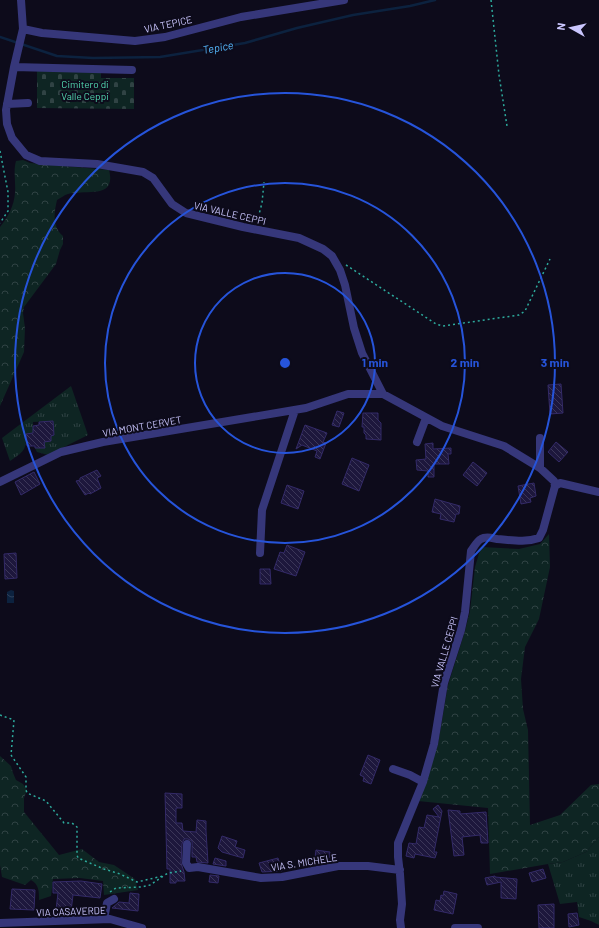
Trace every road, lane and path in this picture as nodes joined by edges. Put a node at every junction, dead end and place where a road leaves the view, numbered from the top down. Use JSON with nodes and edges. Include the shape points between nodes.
{"nodes":[{"id":1,"x":21,"y":0,"type":"edge"},
{"id":2,"x":344,"y":0,"type":"edge"},
{"id":3,"x":491,"y":1,"type":"edge"},
{"id":4,"x":23,"y":32,"type":"junction"},
{"id":5,"x":14,"y":67,"type":"junction"},
{"id":6,"x":132,"y":70,"type":"dead end"},
{"id":7,"x":28,"y":103,"type":"dead end"},
{"id":8,"x":7,"y":104,"type":"junction"},
{"id":9,"x":507,"y":126,"type":"dead end"},
{"id":10,"x":0,"y":152,"type":"edge"},
{"id":11,"x":264,"y":182,"type":"dead end"},
{"id":12,"x":0,"y":223,"type":"edge"},
{"id":13,"x":254,"y":230,"type":"junction"},
{"id":14,"x":550,"y":259,"type":"dead end"},
{"id":15,"x":336,"y":263,"type":"junction"},
{"id":16,"x":383,"y":394,"type":"junction"},
{"id":17,"x":295,"y":410,"type":"junction"},
{"id":18,"x":426,"y":418,"type":"junction"},
{"id":19,"x":540,"y":438,"type":"dead end"},
{"id":20,"x":417,"y":442,"type":"dead end"},
{"id":21,"x":540,"y":468,"type":"junction"},
{"id":22,"x":0,"y":482,"type":"edge"},
{"id":23,"x":555,"y":486,"type":"junction"},
{"id":24,"x":599,"y":492,"type":"edge"},
{"id":25,"x":260,"y":553,"type":"dead end"},
{"id":26,"x":0,"y":715,"type":"edge"},
{"id":27,"x":393,"y":769,"type":"dead end"},
{"id":28,"x":423,"y":782,"type":"junction"},
{"id":29,"x":187,"y":844,"type":"dead end"},
{"id":30,"x":189,"y":868,"type":"junction"},
{"id":31,"x":400,"y":870,"type":"junction"},
{"id":32,"x":163,"y":876,"type":"junction"},
{"id":33,"x":111,"y":901,"type":"joint"},
{"id":34,"x":104,"y":919,"type":"junction"},
{"id":35,"x":0,"y":923,"type":"edge"},
{"id":36,"x":142,"y":928,"type":"edge"},
{"id":37,"x":401,"y":928,"type":"edge"},
{"id":38,"x":455,"y":928,"type":"edge"},
{"id":39,"x":478,"y":928,"type":"edge"}],
"edges":[{"from":1,"to":4,"type":"street"},
{"from":2,"to":4,"type":"street","name":"VIA TEPICE","via":[[241,18],[165,37],[135,41]]},
{"from":3,"to":9,"type":"path"},
{"from":4,"to":5,"type":"street","name":"VIA VALLE CEPPI"},
{"from":5,"to":6,"type":"street"},
{"from":5,"to":8,"type":"street","name":"VIA VALLE CEPPI"},
{"from":7,"to":8,"type":"street"},
{"from":8,"to":13,"type":"street","name":"VIA VALLE CEPPI","via":[[9,131],[26,156],[40,160],[97,164],[143,172],[153,178],[178,209]]},
{"from":10,"to":12,"type":"path","via":[[8,192],[8,211]]},
{"from":11,"to":13,"type":"path","via":[[262,203]]},
{"from":13,"to":15,"type":"street","name":"VIA VALLE CEPPI","via":[[299,238],[323,249]]},
{"from":14,"to":15,"type":"path","via":[[525,311],[519,315],[443,326],[436,324],[348,266]]},
{"from":15,"to":16,"type":"street","name":"VIA VALLE CEPPI","via":[[345,285],[362,354]]},
{"from":16,"to":17,"type":"street","name":"VIA MONT CERVET","via":[[348,394]]},
{"from":16,"to":18,"type":"street"},
{"from":17,"to":22,"type":"street","name":"VIA MONT CERVET","via":[[103,442],[61,452]]},
{"from":17,"to":25,"type":"street","via":[[262,510]]},
{"from":18,"to":20,"type":"street"},
{"from":18,"to":21,"type":"street","via":[[442,426],[504,446]]},
{"from":19,"to":21,"type":"street"},
{"from":21,"to":23,"type":"street","via":[[554,481]]},
{"from":23,"to":24,"type":"street","via":[[560,482]]},
{"from":23,"to":28,"type":"street","name":"VIA VALLE CEPPI","via":[[539,538],[523,541],[481,539],[471,551],[465,612],[444,683],[434,744]]},
{"from":26,"to":32,"type":"path","via":[[15,721],[11,755],[26,777],[26,790],[29,795],[46,801],[64,823],[76,825],[78,858],[137,882]]},
{"from":27,"to":28,"type":"street"},
{"from":28,"to":31,"type":"street","name":"VIA VALLE CEPPI","via":[[398,843]]},
{"from":29,"to":30,"type":"street","via":[[186,863]]},
{"from":30,"to":31,"type":"street","name":"VIA S. MICHELE","via":[[198,867],[261,878],[282,877],[338,866]]},
{"from":30,"to":32,"type":"path"},
{"from":31,"to":37,"type":"street","name":"VIA VALLE CEPPI"},
{"from":32,"to":33,"type":"path","via":[[150,885],[113,889],[109,893]]},
{"from":33,"to":34,"type":"street"},
{"from":34,"to":35,"type":"street","name":"VIA CASAVERDE"},
{"from":34,"to":36,"type":"street","name":"VIA CASAVERDE"},
{"from":38,"to":39,"type":"street"}]}
